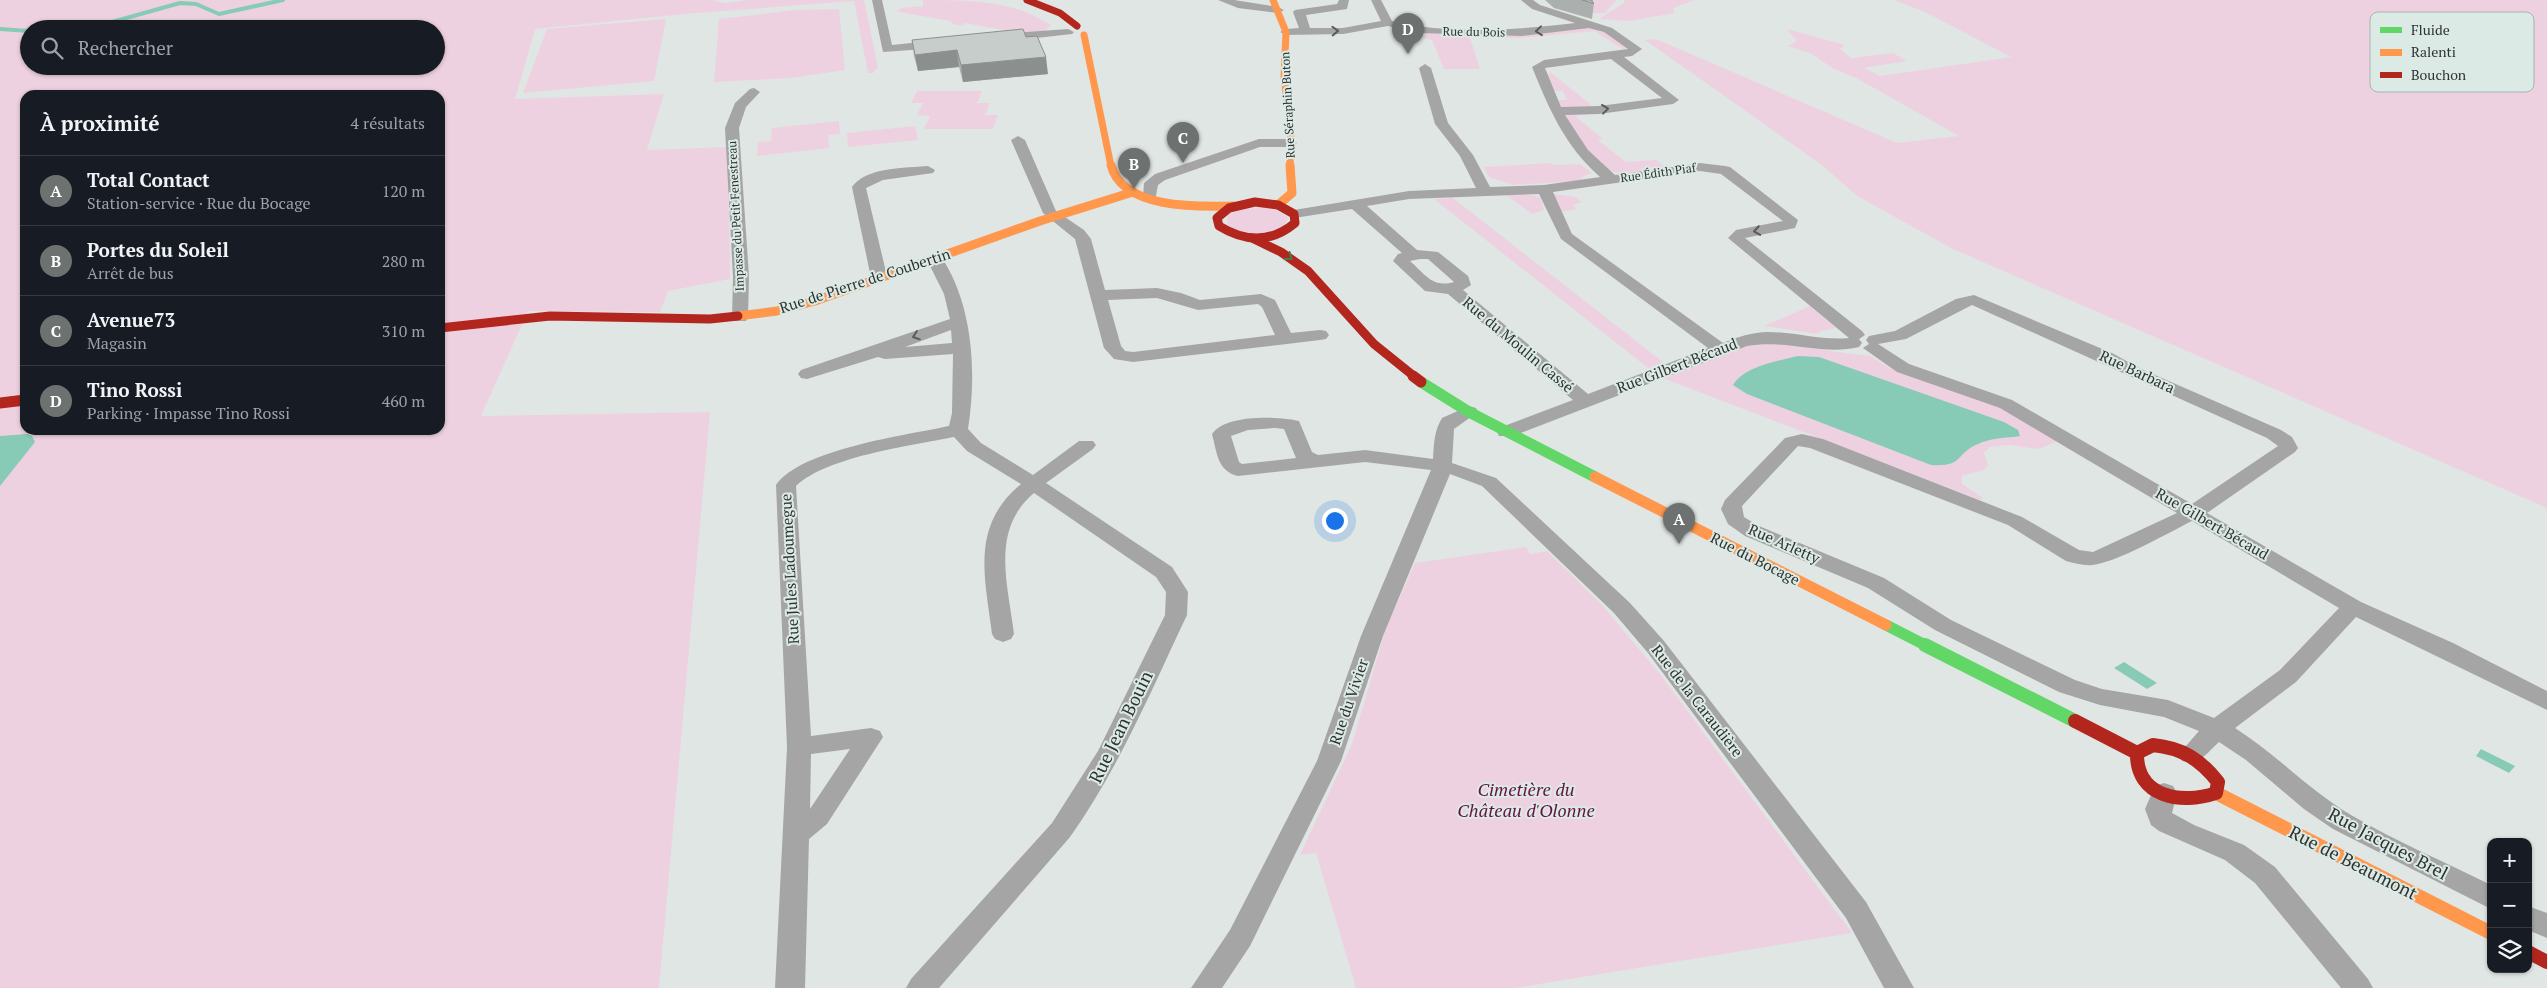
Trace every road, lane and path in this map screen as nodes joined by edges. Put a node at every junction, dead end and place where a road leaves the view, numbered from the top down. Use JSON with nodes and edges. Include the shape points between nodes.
{"nodes":[{"id":1,"x":877,"y":0,"type":"edge"},
{"id":2,"x":1027,"y":0,"type":"edge"},
{"id":3,"x":1223,"y":0,"type":"edge"},
{"id":4,"x":1344,"y":0,"type":"edge"},
{"id":5,"x":1366,"y":0,"type":"edge"},
{"id":6,"x":1383,"y":0,"type":"edge"},
{"id":7,"x":1526,"y":0,"type":"edge"},
{"id":8,"x":1376,"y":1,"type":"edge"},
{"id":9,"x":1276,"y":5,"type":"edge"},
{"id":10,"x":1388,"y":23,"type":"junction"},
{"id":11,"x":1587,"y":25,"type":"junction"},
{"id":12,"x":1076,"y":31,"type":"junction"},
{"id":13,"x":1286,"y":32,"type":"junction"},
{"id":14,"x":1306,"y":32,"type":"junction"},
{"id":15,"x":985,"y":40,"type":"edge"},
{"id":16,"x":951,"y":43,"type":"edge"},
{"id":17,"x":1613,"y":55,"type":"junction"},
{"id":18,"x":1425,"y":68,"type":"dead end"},
{"id":19,"x":754,"y":92,"type":"dead end"},
{"id":20,"x":1556,"y":111,"type":"junction"},
{"id":21,"x":1100,"y":126,"type":"junction"},
{"id":22,"x":1018,"y":140,"type":"dead end"},
{"id":23,"x":1290,"y":143,"type":"junction"},
{"id":24,"x":928,"y":170,"type":"dead end"},
{"id":25,"x":1100,"y":170,"type":"dead end"},
{"id":26,"x":1612,"y":180,"type":"junction"},
{"id":27,"x":1106,"y":189,"type":"dead end"},
{"id":28,"x":1544,"y":189,"type":"junction"},
{"id":29,"x":1485,"y":191,"type":"junction"},
{"id":30,"x":1133,"y":192,"type":"junction"},
{"id":31,"x":1116,"y":197,"type":"junction"},
{"id":32,"x":1150,"y":198,"type":"junction"},
{"id":33,"x":1278,"y":205,"type":"junction"},
{"id":34,"x":1357,"y":205,"type":"junction"},
{"id":35,"x":1233,"y":206,"type":"junction"},
{"id":36,"x":1294,"y":214,"type":"junction"},
{"id":37,"x":1053,"y":216,"type":"junction"},
{"id":38,"x":1217,"y":222,"type":"junction"},
{"id":39,"x":1252,"y":238,"type":"junction"},
{"id":40,"x":1292,"y":240,"type":"junction"},
{"id":41,"x":1414,"y":255,"type":"junction"},
{"id":42,"x":934,"y":258,"type":"junction"},
{"id":43,"x":882,"y":277,"type":"junction"},
{"id":44,"x":1322,"y":284,"type":"junction"},
{"id":45,"x":1451,"y":288,"type":"junction"},
{"id":46,"x":1098,"y":295,"type":"junction"},
{"id":47,"x":740,"y":317,"type":"junction"},
{"id":48,"x":960,"y":321,"type":"junction"},
{"id":49,"x":445,"y":327,"type":"edge"},
{"id":50,"x":1320,"y":335,"type":"dead end"},
{"id":51,"x":1285,"y":339,"type":"junction"},
{"id":52,"x":1854,"y":339,"type":"junction"},
{"id":53,"x":1874,"y":344,"type":"junction"},
{"id":54,"x":961,"y":348,"type":"junction"},
{"id":55,"x":1722,"y":350,"type":"junction"},
{"id":56,"x":873,"y":353,"type":"junction"},
{"id":57,"x":807,"y":374,"type":"dead end"},
{"id":58,"x":20,"y":401,"type":"edge"},
{"id":59,"x":1585,"y":401,"type":"junction"},
{"id":60,"x":0,"y":403,"type":"edge"},
{"id":61,"x":1469,"y":412,"type":"junction"},
{"id":62,"x":958,"y":430,"type":"junction"},
{"id":63,"x":1506,"y":432,"type":"junction"},
{"id":64,"x":1086,"y":445,"type":"dead end"},
{"id":65,"x":1314,"y":461,"type":"dead end"},
{"id":66,"x":1442,"y":468,"type":"junction"},
{"id":67,"x":1034,"y":484,"type":"junction"},
{"id":68,"x":2193,"y":513,"type":"junction"},
{"id":69,"x":2354,"y":607,"type":"junction"},
{"id":70,"x":1003,"y":634,"type":"dead end"},
{"id":71,"x":2547,"y":701,"type":"edge"},
{"id":72,"x":2217,"y":729,"type":"junction"},
{"id":73,"x":799,"y":747,"type":"junction"},
{"id":74,"x":2137,"y":753,"type":"junction"},
{"id":75,"x":2191,"y":754,"type":"junction"},
{"id":76,"x":2216,"y":792,"type":"junction"},
{"id":77,"x":2162,"y":806,"type":"junction"},
{"id":78,"x":796,"y":834,"type":"junction"},
{"id":79,"x":2487,"y":896,"type":"edge"},
{"id":80,"x":2532,"y":919,"type":"edge"},
{"id":81,"x":2547,"y":926,"type":"edge"},
{"id":82,"x":2487,"y":931,"type":"edge"},
{"id":83,"x":2532,"y":954,"type":"edge"},
{"id":84,"x":2547,"y":962,"type":"edge"},
{"id":85,"x":790,"y":988,"type":"edge"},
{"id":86,"x":921,"y":988,"type":"edge"},
{"id":87,"x":1206,"y":988,"type":"edge"},
{"id":88,"x":1899,"y":988,"type":"edge"},
{"id":89,"x":2358,"y":988,"type":"edge"}],
"edges":[{"from":1,"to":16,"type":"street","via":[[887,49]]},
{"from":2,"to":12,"type":"main road","via":[[1060,12]]},
{"from":3,"to":9,"type":"street","via":[[1238,5]]},
{"from":4,"to":14,"type":"street","via":[[1343,7],[1299,12]]},
{"from":5,"to":8,"type":"street"},
{"from":6,"to":8,"type":"street"},
{"from":7,"to":11,"type":"street","via":[[1536,7]]},
{"from":8,"to":10,"type":"street","via":[[1382,6]]},
{"from":9,"to":13,"type":"main road","name":"Rue Séraphin Buton"},
{"from":11,"to":10,"type":"street","name":"Rue du Bois","one_way":true,"via":[[1492,34],[1417,30]]},
{"from":14,"to":10,"type":"street","one_way":true,"via":[[1343,31]]},
{"from":11,"to":17,"type":"street","via":[[1608,30],[1636,49]]},
{"from":12,"to":15,"type":"street"},
{"from":12,"to":21,"type":"main road","via":[[1088,46]]},
{"from":13,"to":14,"type":"street"},
{"from":13,"to":23,"type":"main road","name":"Rue Séraphin Buton","via":[[1284,77],[1289,104]]},
{"from":17,"to":20,"type":"street","via":[[1540,65],[1538,67]]},
{"from":20,"to":17,"type":"street","one_way":true,"via":[[1598,110],[1673,100]]},
{"from":18,"to":29,"type":"street","via":[[1442,124],[1466,155]]},
{"from":19,"to":47,"type":"street","name":"Impasse du Petit Fenestreau","via":[[740,106],[732,128],[741,276]]},
{"from":20,"to":26,"type":"street","via":[[1583,154]]},
{"from":21,"to":25,"type":"main road"},
{"from":21,"to":30,"type":"main road","via":[[1114,175]]},
{"from":22,"to":37,"type":"street"},
{"from":23,"to":32,"type":"street","via":[[1252,145],[1160,177],[1151,183]]},
{"from":23,"to":33,"type":"main road","name":"Rue Séraphin Buton","via":[[1293,190]]},
{"from":24,"to":43,"type":"street","via":[[876,178],[861,183],[859,187],[878,273]]},
{"from":26,"to":28,"type":"street","name":"Rue Édith Piaf"},
{"from":26,"to":52,"type":"street","name":"Rue Édith Piaf","one_way":true,"via":[[1700,167],[1725,170],[1791,220],[1790,225],[1737,235],[1736,238]]},
{"from":27,"to":31,"type":"main road"},
{"from":28,"to":29,"type":"street","name":"Rue Édith Piaf"},
{"from":28,"to":55,"type":"street","via":[[1566,236]]},
{"from":29,"to":34,"type":"street","name":"Rue Édith Piaf","via":[[1415,194]]},
{"from":30,"to":31,"type":"main road","name":"Rue de Pierre de Coubertin"},
{"from":30,"to":32,"type":"main road"},
{"from":31,"to":37,"type":"main road","name":"Rue de Pierre de Coubertin"},
{"from":31,"to":38,"type":"main road"},
{"from":32,"to":35,"type":"main road","via":[[1196,206]]},
{"from":33,"to":35,"type":"main road","via":[[1255,202]]},
{"from":33,"to":36,"type":"main road"},
{"from":34,"to":36,"type":"street","name":"Rue Édith Piaf"},
{"from":34,"to":41,"type":"street"},
{"from":35,"to":38,"type":"main road","via":[[1220,213]]},
{"from":36,"to":40,"type":"main road"},
{"from":37,"to":42,"type":"main road","name":"Rue de Pierre de Coubertin"},
{"from":37,"to":46,"type":"street","via":[[1083,239]]},
{"from":38,"to":39,"type":"main road","via":[[1229,233]]},
{"from":39,"to":40,"type":"main road","via":[[1271,236]]},
{"from":39,"to":44,"type":"main road","name":"Rue du Bocage","one_way":true,"via":[[1277,248]]},
{"from":40,"to":44,"type":"main road","name":"Rue du Bocage"},
{"from":41,"to":45,"type":"street","name":"Rue du Moulin Cassé","via":[[1432,255],[1462,279],[1463,285]]},
{"from":41,"to":45,"type":"street","name":"Rue du Moulin Cassé","via":[[1402,258],[1402,263],[1431,288]]},
{"from":42,"to":43,"type":"main road","name":"Rue de Pierre de Coubertin"},
{"from":42,"to":48,"type":"street","via":[[952,290]]},
{"from":43,"to":47,"type":"main road","name":"Rue de Pierre de Coubertin","via":[[777,311]]},
{"from":44,"to":61,"type":"main road","name":"Rue du Bocage","via":[[1382,351],[1438,394]]},
{"from":45,"to":59,"type":"street","name":"Rue du Moulin Cassé"},
{"from":46,"to":51,"type":"street","via":[[1151,293],[1175,296],[1198,305],[1261,300],[1269,304]]},
{"from":46,"to":51,"type":"street","via":[[1113,348],[1125,357]]},
{"from":47,"to":49,"type":"main road","name":"Rue de Pierre de Coubertin","via":[[550,316]]},
{"from":48,"to":54,"type":"street"},
{"from":48,"to":56,"type":"street","one_way":true},
{"from":50,"to":51,"type":"street"},
{"from":52,"to":53,"type":"street"},
{"from":52,"to":55,"type":"street","name":"Rue Gilbert Bécaud","via":[[1834,345],[1768,337],[1743,341]]},
{"from":53,"to":68,"type":"street","name":"Rue Gilbert Bécaud","via":[[1903,368],[2006,404]]},
{"from":53,"to":68,"type":"street","name":"Rue Barbara","via":[[1900,335],[1962,302],[1974,300],[2106,357],[2285,441],[2288,448],[2283,453]]},
{"from":54,"to":56,"type":"street","via":[[888,355]]},
{"from":54,"to":62,"type":"street"},
{"from":55,"to":59,"type":"street","name":"Rue Gilbert Bécaud"},
{"from":56,"to":57,"type":"street"},
{"from":58,"to":60,"type":"main road"},
{"from":59,"to":63,"type":"street","name":"Rue Gilbert Bécaud"},
{"from":61,"to":63,"type":"main road","name":"Rue du Bocage"},
{"from":61,"to":66,"type":"street","name":"Rue du Vivier","via":[[1449,422],[1445,429]]},
{"from":62,"to":67,"type":"street","name":"Rue Jean Bouin","via":[[974,447]]},
{"from":62,"to":73,"type":"street","name":"Rue Jules Ladoumegue","via":[[820,462],[790,477],[786,485]]},
{"from":63,"to":74,"type":"main road","name":"Rue du Bocage"},
{"from":64,"to":67,"type":"street"},
{"from":65,"to":66,"type":"street","name":"Rue de la Caraudière","via":[[1380,457]]},
{"from":66,"to":87,"type":"street","name":"Rue du Vivier","via":[[1372,636],[1329,761],[1244,930]]},
{"from":66,"to":88,"type":"street","name":"Rue de la Caraudière","via":[[1480,476],[1489,482],[1638,626],[1856,910]]},
{"from":67,"to":70,"type":"street","via":[[1007,509],[995,541]]},
{"from":67,"to":86,"type":"street","name":"Rue Jean Bouin","via":[[1164,572],[1177,588],[1180,598],[1176,615],[1100,774],[1081,805]]},
{"from":68,"to":69,"type":"street","name":"Rue Gilbert Bécaud"},
{"from":68,"to":72,"type":"street","name":"Rue Arletty","via":[[2098,557],[2073,556],[2016,521],[1802,440],[1792,442],[1731,508],[1736,520],[1752,531],[1876,583],[1951,629],[2067,686],[2100,697],[2168,709]]},
{"from":69,"to":71,"type":"street","via":[[2445,648]]},
{"from":69,"to":72,"type":"street","via":[[2288,676]]},
{"from":72,"to":75,"type":"street"},
{"from":72,"to":79,"type":"street","name":"Rue Jacques Brel","via":[[2255,753],[2342,822]]},
{"from":73,"to":78,"type":"street","name":"Rue Jules Ladoumegue"},
{"from":73,"to":78,"type":"street","via":[[871,737],[818,817]]},
{"from":74,"to":75,"type":"main road","via":[[2153,745]]},
{"from":74,"to":77,"type":"main road","via":[[2137,768],[2152,786]]},
{"from":75,"to":76,"type":"main road","via":[[2216,778]]},
{"from":76,"to":77,"type":"main road","via":[[2201,801],[2177,798]]},
{"from":76,"to":82,"type":"main road","name":"Rue de Beaumont"},
{"from":77,"to":89,"type":"street","via":[[2182,832],[2230,850],[2254,865]]},
{"from":78,"to":85,"type":"street","name":"Rue Jules Ladoumegue"},
{"from":80,"to":81,"type":"street"},
{"from":83,"to":84,"type":"main road"}]}
